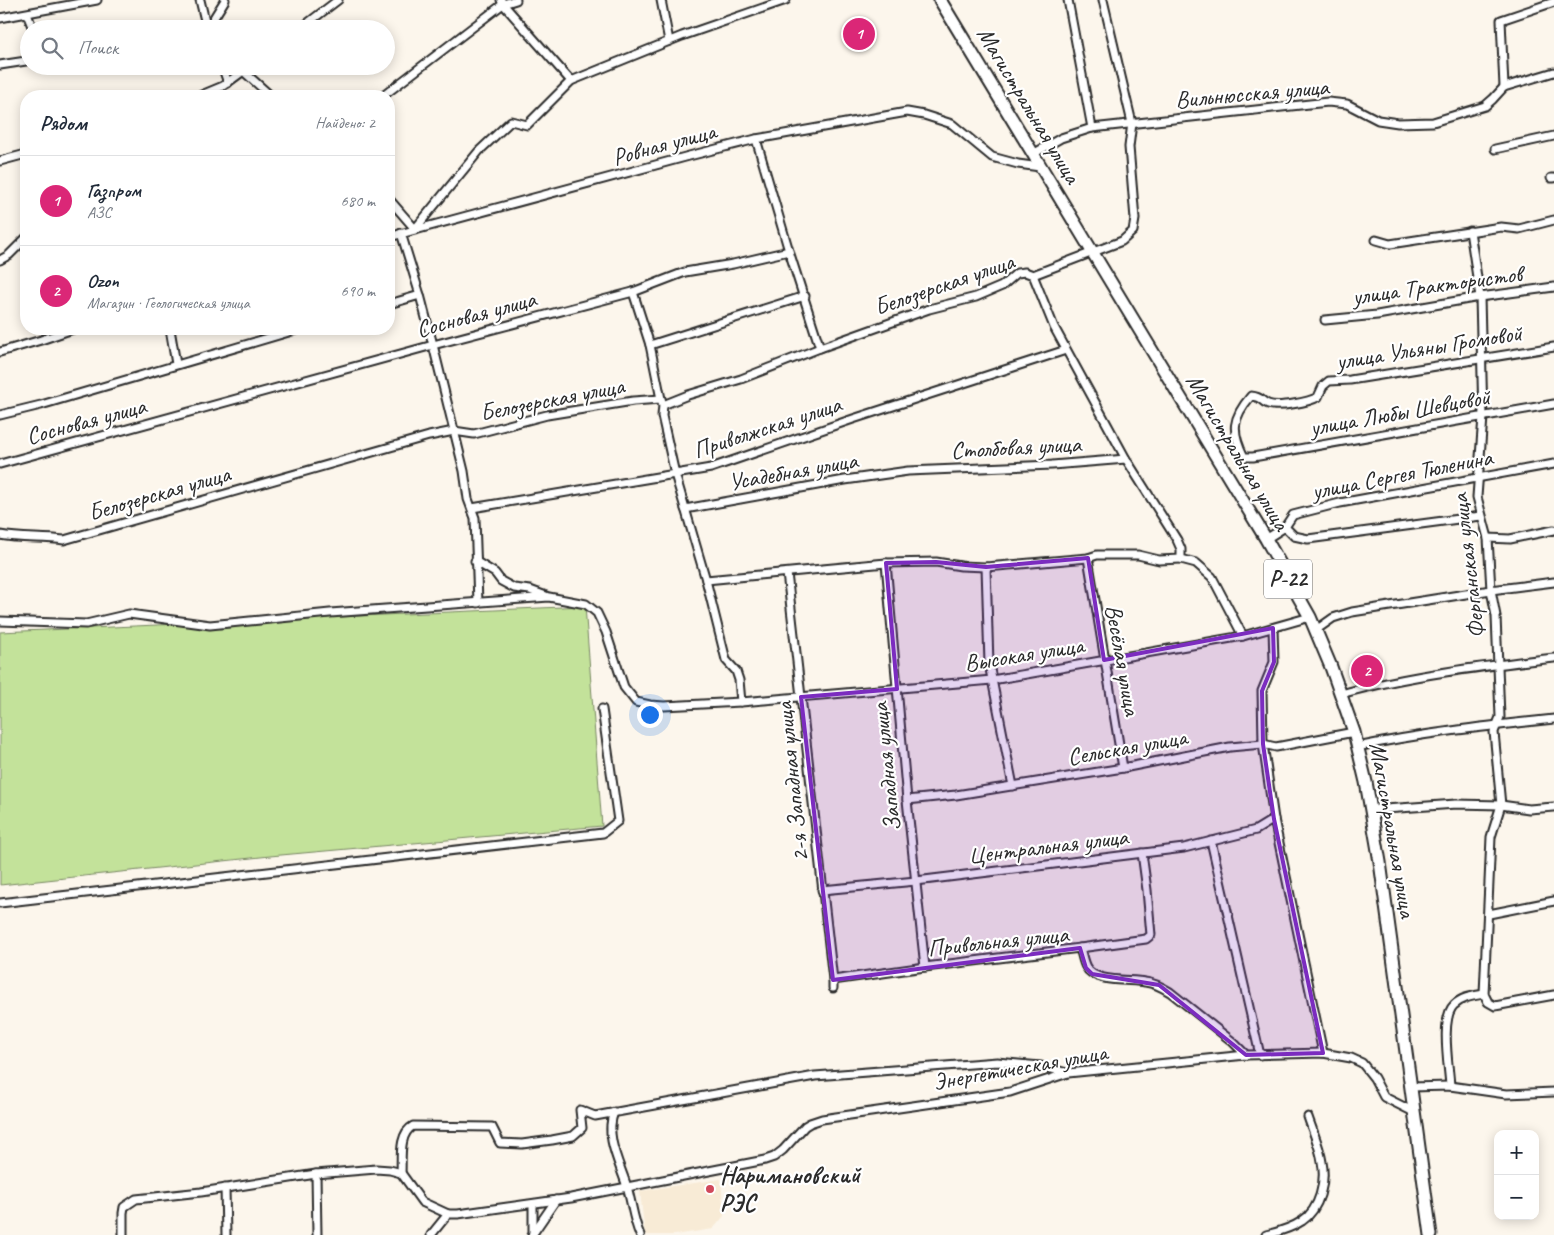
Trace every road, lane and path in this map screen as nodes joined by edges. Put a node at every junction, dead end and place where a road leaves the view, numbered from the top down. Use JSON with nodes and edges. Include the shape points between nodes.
{"nodes":[{"id":1,"x":97,"y":0,"type":"edge"},
{"id":2,"x":200,"y":0,"type":"edge"},
{"id":3,"x":225,"y":0,"type":"edge"},
{"id":4,"x":338,"y":0,"type":"edge"},
{"id":5,"x":516,"y":0,"type":"edge"},
{"id":6,"x":661,"y":0,"type":"edge"},
{"id":7,"x":786,"y":0,"type":"edge"},
{"id":8,"x":940,"y":0,"type":"edge"},
{"id":9,"x":1068,"y":0,"type":"edge"},
{"id":10,"x":1104,"y":0,"type":"edge"},
{"id":11,"x":502,"y":2,"type":"edge"},
{"id":12,"x":1554,"y":2,"type":"edge"},
{"id":13,"x":27,"y":14,"type":"junction"},
{"id":14,"x":0,"y":18,"type":"edge"},
{"id":15,"x":29,"y":20,"type":"edge"},
{"id":16,"x":205,"y":20,"type":"edge"},
{"id":17,"x":213,"y":20,"type":"edge"},
{"id":18,"x":312,"y":20,"type":"edge"},
{"id":19,"x":669,"y":41,"type":"junction"},
{"id":20,"x":20,"y":62,"type":"edge"},
{"id":21,"x":0,"y":65,"type":"edge"},
{"id":22,"x":1554,"y":72,"type":"edge"},
{"id":23,"x":224,"y":75,"type":"edge"},
{"id":24,"x":237,"y":75,"type":"edge"},
{"id":25,"x":247,"y":75,"type":"edge"},
{"id":26,"x":571,"y":82,"type":"junction"},
{"id":27,"x":225,"y":84,"type":"junction"},
{"id":28,"x":1504,"y":87,"type":"junction"},
{"id":29,"x":212,"y":90,"type":"edge"},
{"id":30,"x":217,"y":90,"type":"edge"},
{"id":31,"x":264,"y":90,"type":"edge"},
{"id":32,"x":391,"y":90,"type":"edge"},
{"id":33,"x":1132,"y":122,"type":"junction"},
{"id":34,"x":1092,"y":128,"type":"junction"},
{"id":35,"x":1554,"y":136,"type":"edge"},
{"id":36,"x":756,"y":139,"type":"junction"},
{"id":37,"x":1495,"y":149,"type":"dead end"},
{"id":38,"x":1032,"y":154,"type":"junction"},
{"id":39,"x":20,"y":156,"type":"edge"},
{"id":40,"x":0,"y":162,"type":"edge"},
{"id":41,"x":1040,"y":167,"type":"junction"},
{"id":42,"x":395,"y":206,"type":"edge"},
{"id":43,"x":1554,"y":220,"type":"edge"},
{"id":44,"x":415,"y":229,"type":"junction"},
{"id":45,"x":1470,"y":231,"type":"junction"},
{"id":46,"x":401,"y":233,"type":"junction"},
{"id":47,"x":395,"y":235,"type":"edge"},
{"id":48,"x":1376,"y":240,"type":"dead end"},
{"id":49,"x":20,"y":244,"type":"edge"},
{"id":50,"x":789,"y":251,"type":"junction"},
{"id":51,"x":1093,"y":253,"type":"junction"},
{"id":52,"x":0,"y":260,"type":"edge"},
{"id":53,"x":1033,"y":275,"type":"junction"},
{"id":54,"x":1554,"y":287,"type":"edge"},
{"id":55,"x":634,"y":292,"type":"junction"},
{"id":56,"x":420,"y":295,"type":"junction"},
{"id":57,"x":805,"y":296,"type":"junction"},
{"id":58,"x":1480,"y":297,"type":"junction"},
{"id":59,"x":395,"y":302,"type":"edge"},
{"id":60,"x":1325,"y":320,"type":"dead end"},
{"id":61,"x":56,"y":335,"type":"edge"},
{"id":62,"x":171,"y":335,"type":"edge"},
{"id":63,"x":278,"y":335,"type":"edge"},
{"id":64,"x":433,"y":345,"type":"junction"},
{"id":65,"x":650,"y":345,"type":"junction"},
{"id":66,"x":1554,"y":347,"type":"edge"},
{"id":67,"x":820,"y":348,"type":"junction"},
{"id":68,"x":1066,"y":350,"type":"junction"},
{"id":69,"x":0,"y":352,"type":"edge"},
{"id":70,"x":1480,"y":359,"type":"junction"},
{"id":71,"x":176,"y":364,"type":"junction"},
{"id":72,"x":662,"y":402,"type":"junction"},
{"id":73,"x":1554,"y":404,"type":"edge"},
{"id":74,"x":0,"y":415,"type":"edge"},
{"id":75,"x":1483,"y":417,"type":"junction"},
{"id":76,"x":454,"y":431,"type":"junction"},
{"id":77,"x":1253,"y":457,"type":"joint"},
{"id":78,"x":1126,"y":459,"type":"junction"},
{"id":79,"x":0,"y":464,"type":"edge"},
{"id":80,"x":1554,"y":464,"type":"edge"},
{"id":81,"x":908,"y":471,"type":"joint"},
{"id":82,"x":674,"y":474,"type":"junction"},
{"id":83,"x":1478,"y":477,"type":"junction"},
{"id":84,"x":472,"y":508,"type":"junction"},
{"id":85,"x":685,"y":509,"type":"junction"},
{"id":86,"x":1481,"y":516,"type":"junction"},
{"id":87,"x":1285,"y":527,"type":"junction"},
{"id":88,"x":1554,"y":530,"type":"edge"},
{"id":89,"x":0,"y":535,"type":"edge"},
{"id":90,"x":1488,"y":538,"type":"junction"},
{"id":91,"x":1266,"y":539,"type":"junction"},
{"id":92,"x":1088,"y":558,"type":"junction"},
{"id":93,"x":1181,"y":559,"type":"junction"},
{"id":94,"x":476,"y":561,"type":"junction"},
{"id":95,"x":886,"y":563,"type":"junction"},
{"id":96,"x":986,"y":567,"type":"junction"},
{"id":97,"x":787,"y":573,"type":"junction"},
{"id":98,"x":706,"y":580,"type":"junction"},
{"id":99,"x":1554,"y":582,"type":"edge"},
{"id":100,"x":1491,"y":590,"type":"junction"},
{"id":101,"x":549,"y":597,"type":"junction"},
{"id":102,"x":478,"y":603,"type":"junction"},
{"id":103,"x":1310,"y":617,"type":"junction"},
{"id":104,"x":0,"y":620,"type":"edge"},
{"id":105,"x":1273,"y":628,"type":"junction"},
{"id":106,"x":1316,"y":630,"type":"junction"},
{"id":107,"x":1242,"y":636,"type":"junction"},
{"id":108,"x":1554,"y":658,"type":"edge"},
{"id":109,"x":1104,"y":660,"type":"junction"},
{"id":110,"x":1497,"y":665,"type":"junction"},
{"id":111,"x":992,"y":680,"type":"junction"},
{"id":112,"x":897,"y":689,"type":"junction"},
{"id":113,"x":1341,"y":694,"type":"junction"},
{"id":114,"x":801,"y":697,"type":"junction"},
{"id":115,"x":741,"y":702,"type":"junction"},
{"id":116,"x":602,"y":710,"type":"dead end"},
{"id":117,"x":1554,"y":719,"type":"edge"},
{"id":118,"x":1497,"y":726,"type":"junction"},
{"id":119,"x":1354,"y":732,"type":"junction"},
{"id":120,"x":1263,"y":744,"type":"junction"},
{"id":121,"x":1357,"y":747,"type":"junction"},
{"id":122,"x":1123,"y":768,"type":"junction"},
{"id":123,"x":1013,"y":786,"type":"junction"},
{"id":124,"x":907,"y":800,"type":"junction"},
{"id":125,"x":1501,"y":805,"type":"junction"},
{"id":126,"x":1554,"y":807,"type":"edge"},
{"id":127,"x":1370,"y":810,"type":"junction"},
{"id":128,"x":1274,"y":819,"type":"junction"},
{"id":129,"x":1211,"y":841,"type":"junction"},
{"id":130,"x":1142,"y":853,"type":"junction"},
{"id":131,"x":916,"y":881,"type":"junction"},
{"id":132,"x":822,"y":890,"type":"junction"},
{"id":133,"x":1554,"y":902,"type":"edge"},
{"id":134,"x":0,"y":903,"type":"edge"},
{"id":135,"x":1488,"y":914,"type":"junction"},
{"id":136,"x":1080,"y":948,"type":"junction"},
{"id":137,"x":925,"y":967,"type":"junction"},
{"id":138,"x":833,"y":984,"type":"joint"},
{"id":139,"x":1484,"y":994,"type":"junction"},
{"id":140,"x":1554,"y":995,"type":"edge"},
{"id":141,"x":1323,"y":1053,"type":"junction"},
{"id":142,"x":1260,"y":1055,"type":"junction"},
{"id":143,"x":1246,"y":1056,"type":"junction"},
{"id":144,"x":1068,"y":1073,"type":"junction"},
{"id":145,"x":1450,"y":1086,"type":"junction"},
{"id":146,"x":1410,"y":1087,"type":"junction"},
{"id":147,"x":1554,"y":1092,"type":"edge"},
{"id":148,"x":614,"y":1112,"type":"junction"},
{"id":149,"x":1414,"y":1112,"type":"junction"},
{"id":150,"x":595,"y":1116,"type":"junction"},
{"id":151,"x":1308,"y":1117,"type":"dead end"},
{"id":152,"x":611,"y":1127,"type":"junction"},
{"id":153,"x":316,"y":1174,"type":"junction"},
{"id":154,"x":401,"y":1174,"type":"junction"},
{"id":155,"x":627,"y":1187,"type":"junction"},
{"id":156,"x":225,"y":1188,"type":"junction"},
{"id":157,"x":556,"y":1200,"type":"junction"},
{"id":158,"x":533,"y":1204,"type":"junction"},
{"id":159,"x":448,"y":1214,"type":"junction"},
{"id":160,"x":533,"y":1234,"type":"edge"},
{"id":161,"x":123,"y":1235,"type":"edge"},
{"id":162,"x":226,"y":1235,"type":"edge"},
{"id":163,"x":317,"y":1235,"type":"edge"},
{"id":164,"x":431,"y":1235,"type":"edge"},
{"id":165,"x":640,"y":1235,"type":"edge"},
{"id":166,"x":1266,"y":1235,"type":"edge"},
{"id":167,"x":1431,"y":1235,"type":"edge"}],
"edges":[{"from":1,"to":13,"type":"street"},
{"from":2,"to":16,"type":"street"},
{"from":3,"to":17,"type":"street"},
{"from":4,"to":18,"type":"street"},
{"from":5,"to":11,"type":"street"},
{"from":6,"to":19,"type":"street"},
{"from":7,"to":19,"type":"street"},
{"from":8,"to":38,"type":"highway","name":"Магистральная улица","number":"Р-22"},
{"from":9,"to":34,"type":"street"},
{"from":10,"to":33,"type":"street"},
{"from":11,"to":26,"type":"street"},
{"from":11,"to":32,"type":"street"},
{"from":12,"to":28,"type":"street","via":[[1501,20]]},
{"from":13,"to":14,"type":"street"},
{"from":13,"to":15,"type":"street"},
{"from":19,"to":26,"type":"street"},
{"from":20,"to":21,"type":"street"},
{"from":22,"to":28,"type":"street","name":"Вильнюсская улица"},
{"from":23,"to":27,"type":"street"},
{"from":24,"to":27,"type":"street"},
{"from":25,"to":31,"type":"street"},
{"from":26,"to":44,"type":"street","via":[[527,125],[512,121],[480,151]]},
{"from":27,"to":29,"type":"street"},
{"from":27,"to":30,"type":"street"},
{"from":28,"to":33,"type":"street","name":"Вильнюсская улица","via":[[1485,106],[1433,122],[1378,120],[1348,104],[1328,102]]},
{"from":33,"to":34,"type":"street","name":"Вильнюсская улица"},
{"from":33,"to":51,"type":"street","name":"Белозерская улица","via":[[1129,147],[1135,219],[1133,231],[1122,241]]},
{"from":34,"to":38,"type":"street","name":"Вильнюсская улица","via":[[1061,138]]},
{"from":35,"to":37,"type":"street"},
{"from":36,"to":41,"type":"street","name":"Ровная улица","via":[[907,112],[952,124],[992,157]]},
{"from":36,"to":44,"type":"street","name":"Ровная улица"},
{"from":36,"to":50,"type":"street"},
{"from":38,"to":41,"type":"highway","name":"Магистральная улица","number":"Р-22"},
{"from":39,"to":40,"type":"street"},
{"from":41,"to":51,"type":"highway","name":"Магистральная улица","number":"Р-22"},
{"from":42,"to":44,"type":"street"},
{"from":43,"to":45,"type":"street","via":[[1519,228]]},
{"from":44,"to":46,"type":"street","name":"Ровная улица"},
{"from":45,"to":48,"type":"street","via":[[1390,244]]},
{"from":45,"to":58,"type":"street","name":"Ферганская улица"},
{"from":46,"to":47,"type":"street","name":"Ровная улица"},
{"from":46,"to":56,"type":"street"},
{"from":49,"to":52,"type":"street"},
{"from":50,"to":55,"type":"street","name":"Сосновая улица","via":[[684,272]]},
{"from":50,"to":57,"type":"street"},
{"from":51,"to":53,"type":"street","name":"Белозерская улица"},
{"from":51,"to":91,"type":"highway","name":"Магистральная улица","number":"Р-22"},
{"from":53,"to":67,"type":"street","name":"Белозерская улица","via":[[1021,272],[1002,286],[976,296],[929,309]]},
{"from":53,"to":68,"type":"street"},
{"from":54,"to":58,"type":"street","name":"улица Трактористов"},
{"from":55,"to":64,"type":"street","name":"Сосновая улица"},
{"from":55,"to":65,"type":"street"},
{"from":56,"to":59,"type":"street"},
{"from":56,"to":64,"type":"street"},
{"from":57,"to":65,"type":"street"},
{"from":57,"to":67,"type":"street"},
{"from":58,"to":60,"type":"street","name":"улица Трактористов","via":[[1377,315]]},
{"from":58,"to":70,"type":"street","name":"Ферганская улица"},
{"from":61,"to":69,"type":"street"},
{"from":62,"to":71,"type":"street"},
{"from":63,"to":71,"type":"street"},
{"from":64,"to":76,"type":"street"},
{"from":64,"to":79,"type":"street","name":"Сосновая улица"},
{"from":65,"to":72,"type":"street"},
{"from":66,"to":70,"type":"street","name":"улица Ульяны Громовой"},
{"from":67,"to":72,"type":"street","name":"Белозерская улица","via":[[741,379]]},
{"from":68,"to":78,"type":"street"},
{"from":68,"to":82,"type":"street","name":"Приволжская улица","via":[[711,468]]},
{"from":70,"to":75,"type":"street","name":"Ферганская улица"},
{"from":70,"to":77,"type":"street","name":"улица Ульяны Громовой","via":[[1350,380],[1329,380],[1318,397],[1282,406],[1267,404],[1259,397],[1251,396],[1240,409],[1234,424],[1244,458]]},
{"from":71,"to":74,"type":"street"},
{"from":72,"to":76,"type":"street","name":"Белозерская улица","via":[[633,401],[547,415],[474,434]]},
{"from":72,"to":82,"type":"street"},
{"from":73,"to":75,"type":"street","name":"улица Любы Шевцовой"},
{"from":75,"to":77,"type":"street","name":"улица Любы Шевцовой"},
{"from":75,"to":83,"type":"street","name":"Ферганская улица"},
{"from":76,"to":84,"type":"street"},
{"from":76,"to":89,"type":"street","name":"Белозерская улица","via":[[64,540]]},
{"from":78,"to":81,"type":"street","name":"Столбовая улица"},
{"from":78,"to":93,"type":"street","via":[[1177,540]]},
{"from":80,"to":83,"type":"street","name":"улица Сергея Тюленина"},
{"from":81,"to":85,"type":"street","name":"Усадебная улица"},
{"from":82,"to":84,"type":"street","name":"Приволжская улица"},
{"from":82,"to":85,"type":"street"},
{"from":83,"to":86,"type":"street","name":"Ферганская улица","via":[[1477,497]]},
{"from":83,"to":87,"type":"street","name":"улица Сергея Тюленина","via":[[1308,510],[1293,515]]},
{"from":84,"to":94,"type":"street"},
{"from":85,"to":98,"type":"street"},
{"from":86,"to":87,"type":"street","via":[[1308,539],[1294,536]]},
{"from":86,"to":90,"type":"street","name":"Ферганская улица"},
{"from":87,"to":91,"type":"street","name":"улица Сергея Тюленина"},
{"from":88,"to":90,"type":"street","via":[[1510,539]]},
{"from":90,"to":100,"type":"street","name":"Ферганская улица"},
{"from":91,"to":103,"type":"highway","name":"Магистральная улица","number":"Р-22"},
{"from":92,"to":93,"type":"street","via":[[1138,555],[1159,560]]},
{"from":92,"to":96,"type":"street"},
{"from":92,"to":109,"type":"street","name":"Весёлая улица"},
{"from":93,"to":107,"type":"street","via":[[1196,563],[1212,577]]},
{"from":94,"to":101,"type":"street","via":[[514,588]]},
{"from":94,"to":102,"type":"street"},
{"from":95,"to":96,"type":"street","via":[[936,562]]},
{"from":95,"to":97,"type":"street"},
{"from":95,"to":112,"type":"street","name":"Западная улица"},
{"from":96,"to":111,"type":"street"},
{"from":97,"to":98,"type":"street"},
{"from":97,"to":114,"type":"street","name":"2-я Западная улица"},
{"from":98,"to":115,"type":"street","via":[[726,660],[740,680]]},
{"from":99,"to":100,"type":"street"},
{"from":100,"to":106,"type":"street","via":[[1352,612],[1333,618]]},
{"from":100,"to":110,"type":"street","name":"Ферганская улица","via":[[1496,616]]},
{"from":101,"to":102,"type":"street"},
{"from":101,"to":115,"type":"street","name":"Высокая улица","via":[[586,604],[597,613],[624,687],[636,702],[664,706]]},
{"from":102,"to":104,"type":"street","via":[[210,625],[130,614],[86,624]]},
{"from":103,"to":105,"type":"street","name":"Высокая улица"},
{"from":103,"to":106,"type":"highway","name":"Магистральная улица","number":"Р-22"},
{"from":105,"to":107,"type":"street","name":"Высокая улица"},
{"from":105,"to":120,"type":"street","via":[[1274,662],[1262,691]]},
{"from":106,"to":113,"type":"highway","name":"Магистральная улица","number":"Р-22"},
{"from":107,"to":109,"type":"street","name":"Высокая улица"},
{"from":108,"to":110,"type":"street"},
{"from":109,"to":111,"type":"street","name":"Высокая улица"},
{"from":109,"to":122,"type":"street","name":"Весёлая улица"},
{"from":110,"to":113,"type":"street"},
{"from":110,"to":118,"type":"street","name":"Ферганская улица","via":[[1500,717]]},
{"from":111,"to":112,"type":"street","name":"Высокая улица"},
{"from":111,"to":123,"type":"street"},
{"from":112,"to":114,"type":"street","name":"Высокая улица"},
{"from":112,"to":124,"type":"street","name":"Западная улица"},
{"from":113,"to":119,"type":"highway","name":"Магистральная улица","number":"Р-22"},
{"from":114,"to":115,"type":"street","name":"Высокая улица"},
{"from":114,"to":132,"type":"street","name":"2-я Западная улица"},
{"from":116,"to":134,"type":"street","via":[[618,821],[603,833]]},
{"from":117,"to":118,"type":"street"},
{"from":118,"to":121,"type":"street"},
{"from":118,"to":125,"type":"street","name":"Ферганская улица","via":[[1494,732]]},
{"from":119,"to":120,"type":"street","name":"Сельская улица","via":[[1276,747]]},
{"from":119,"to":121,"type":"highway","name":"Магистральная улица","number":"Р-22"},
{"from":120,"to":122,"type":"street","name":"Сельская улица","via":[[1230,746]]},
{"from":120,"to":128,"type":"street"},
{"from":121,"to":127,"type":"highway","name":"Магистральная улица","number":"Р-22"},
{"from":122,"to":123,"type":"street","name":"Сельская улица"},
{"from":123,"to":124,"type":"street","name":"Сельская улица"},
{"from":124,"to":131,"type":"street","name":"Западная улица"},
{"from":125,"to":126,"type":"street"},
{"from":125,"to":127,"type":"street","via":[[1456,804]]},
{"from":125,"to":135,"type":"street","via":[[1491,837]]},
{"from":127,"to":146,"type":"highway","name":"Магистральная улица","number":"Р-22"},
{"from":128,"to":129,"type":"street","name":"Центральная улица","via":[[1256,830]]},
{"from":128,"to":141,"type":"street"},
{"from":129,"to":130,"type":"street","name":"Центральная улица"},
{"from":129,"to":142,"type":"street"},
{"from":130,"to":131,"type":"street","name":"Центральная улица"},
{"from":130,"to":136,"type":"street","via":[[1151,935],[1146,939]]},
{"from":131,"to":132,"type":"street","name":"Центральная улица"},
{"from":131,"to":137,"type":"street","name":"Западная улица"},
{"from":132,"to":138,"type":"street","name":"2-я Западная улица"},
{"from":133,"to":135,"type":"street"},
{"from":135,"to":139,"type":"street"},
{"from":136,"to":137,"type":"street","name":"Привольная улица"},
{"from":136,"to":143,"type":"street","name":"Привольная улица","via":[[1086,968],[1092,974],[1159,985],[1233,1042]]},
{"from":137,"to":138,"type":"street","name":"Привольная улица"},
{"from":139,"to":140,"type":"street","via":[[1495,1006]]},
{"from":139,"to":145,"type":"street","via":[[1465,998],[1453,1005],[1448,1016]]},
{"from":141,"to":142,"type":"street","name":"Энергетическая улица"},
{"from":141,"to":149,"type":"street","name":"Энергетическая улица","via":[[1362,1063],[1384,1096]]},
{"from":142,"to":143,"type":"street","name":"Энергетическая улица"},
{"from":143,"to":144,"type":"street","name":"Энергетическая улица"},
{"from":144,"to":148,"type":"street","via":[[1041,1066],[997,1062],[815,1076]]},
{"from":144,"to":155,"type":"street","name":"Энергетическая улица","via":[[1010,1092],[810,1122],[774,1157]]},
{"from":145,"to":146,"type":"street"},
{"from":145,"to":147,"type":"street","via":[[1506,1094]]},
{"from":146,"to":149,"type":"highway","name":"Магистральная улица","number":"Р-22"},
{"from":148,"to":150,"type":"street"},
{"from":148,"to":152,"type":"street"},
{"from":149,"to":167,"type":"highway","name":"Магистральная улица","number":"Р-22"},
{"from":150,"to":152,"type":"street"},
{"from":150,"to":154,"type":"street","via":[[580,1110],[582,1128],[573,1136],[522,1144],[500,1143],[492,1127],[413,1126],[403,1138]]},
{"from":151,"to":166,"type":"street","via":[[1322,1161],[1324,1178],[1321,1194],[1304,1220]]},
{"from":152,"to":155,"type":"street","via":[[618,1166]]},
{"from":153,"to":154,"type":"street","via":[[376,1169]]},
{"from":153,"to":156,"type":"street"},
{"from":153,"to":163,"type":"street"},
{"from":154,"to":159,"type":"street","via":[[422,1202]]},
{"from":155,"to":157,"type":"street","name":"Энергетическая улица"},
{"from":155,"to":165,"type":"street"},
{"from":156,"to":161,"type":"street","via":[[136,1199],[124,1207]]},
{"from":156,"to":162,"type":"street"},
{"from":157,"to":158,"type":"street","name":"Энергетическая улица"},
{"from":157,"to":160,"type":"street"},
{"from":158,"to":159,"type":"street","name":"Энергетическая улица"},
{"from":158,"to":160,"type":"street"},
{"from":159,"to":164,"type":"street"}]}
